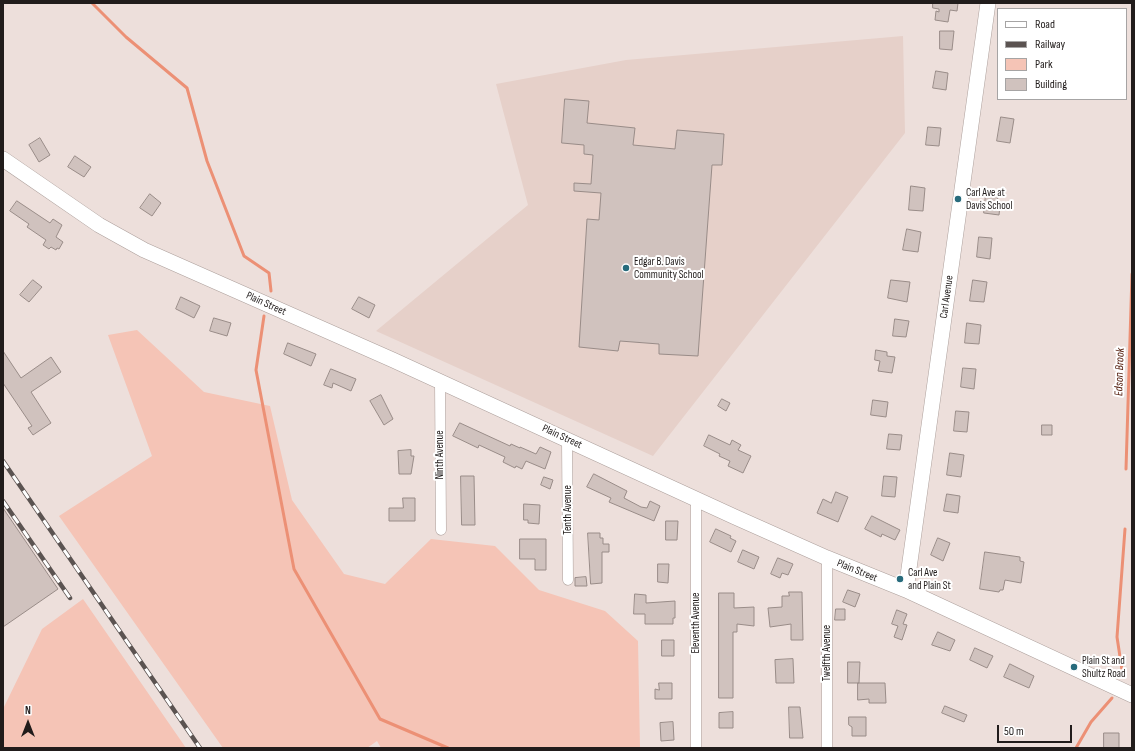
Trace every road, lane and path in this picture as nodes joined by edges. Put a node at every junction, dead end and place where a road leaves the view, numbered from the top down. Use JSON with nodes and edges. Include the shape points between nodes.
{"nodes":[{"id":1,"x":988,"y":3,"type":"edge"},
{"id":2,"x":3,"y":159,"type":"edge"},
{"id":3,"x":440,"y":381,"type":"junction"},
{"id":4,"x":567,"y":439,"type":"junction"},
{"id":5,"x":696,"y":498,"type":"junction"},
{"id":6,"x":441,"y":530,"type":"dead end"},
{"id":7,"x":827,"y":558,"type":"junction"},
{"id":8,"x":568,"y":580,"type":"dead end"},
{"id":9,"x":906,"y":590,"type":"junction"},
{"id":10,"x":1132,"y":695,"type":"edge"},
{"id":11,"x":696,"y":748,"type":"edge"},
{"id":12,"x":827,"y":748,"type":"edge"}],
"edges":[{"from":1,"to":9,"type":"main road","name":"Carl Avenue"},
{"from":2,"to":3,"type":"main road","name":"Plain Street","via":[[93,220],[144,250]]},
{"from":3,"to":4,"type":"main road","name":"Plain Street"},
{"from":3,"to":6,"type":"street","name":"Ninth Avenue"},
{"from":4,"to":5,"type":"main road","name":"Plain Street"},
{"from":4,"to":8,"type":"street","name":"Tenth Avenue"},
{"from":5,"to":7,"type":"main road","name":"Plain Street"},
{"from":5,"to":11,"type":"street","name":"Eleventh Avenue"},
{"from":7,"to":9,"type":"main road","name":"Plain Street"},
{"from":7,"to":12,"type":"street","name":"Twelfth Avenue"},
{"from":9,"to":10,"type":"main road","name":"Plain Street"}]}
